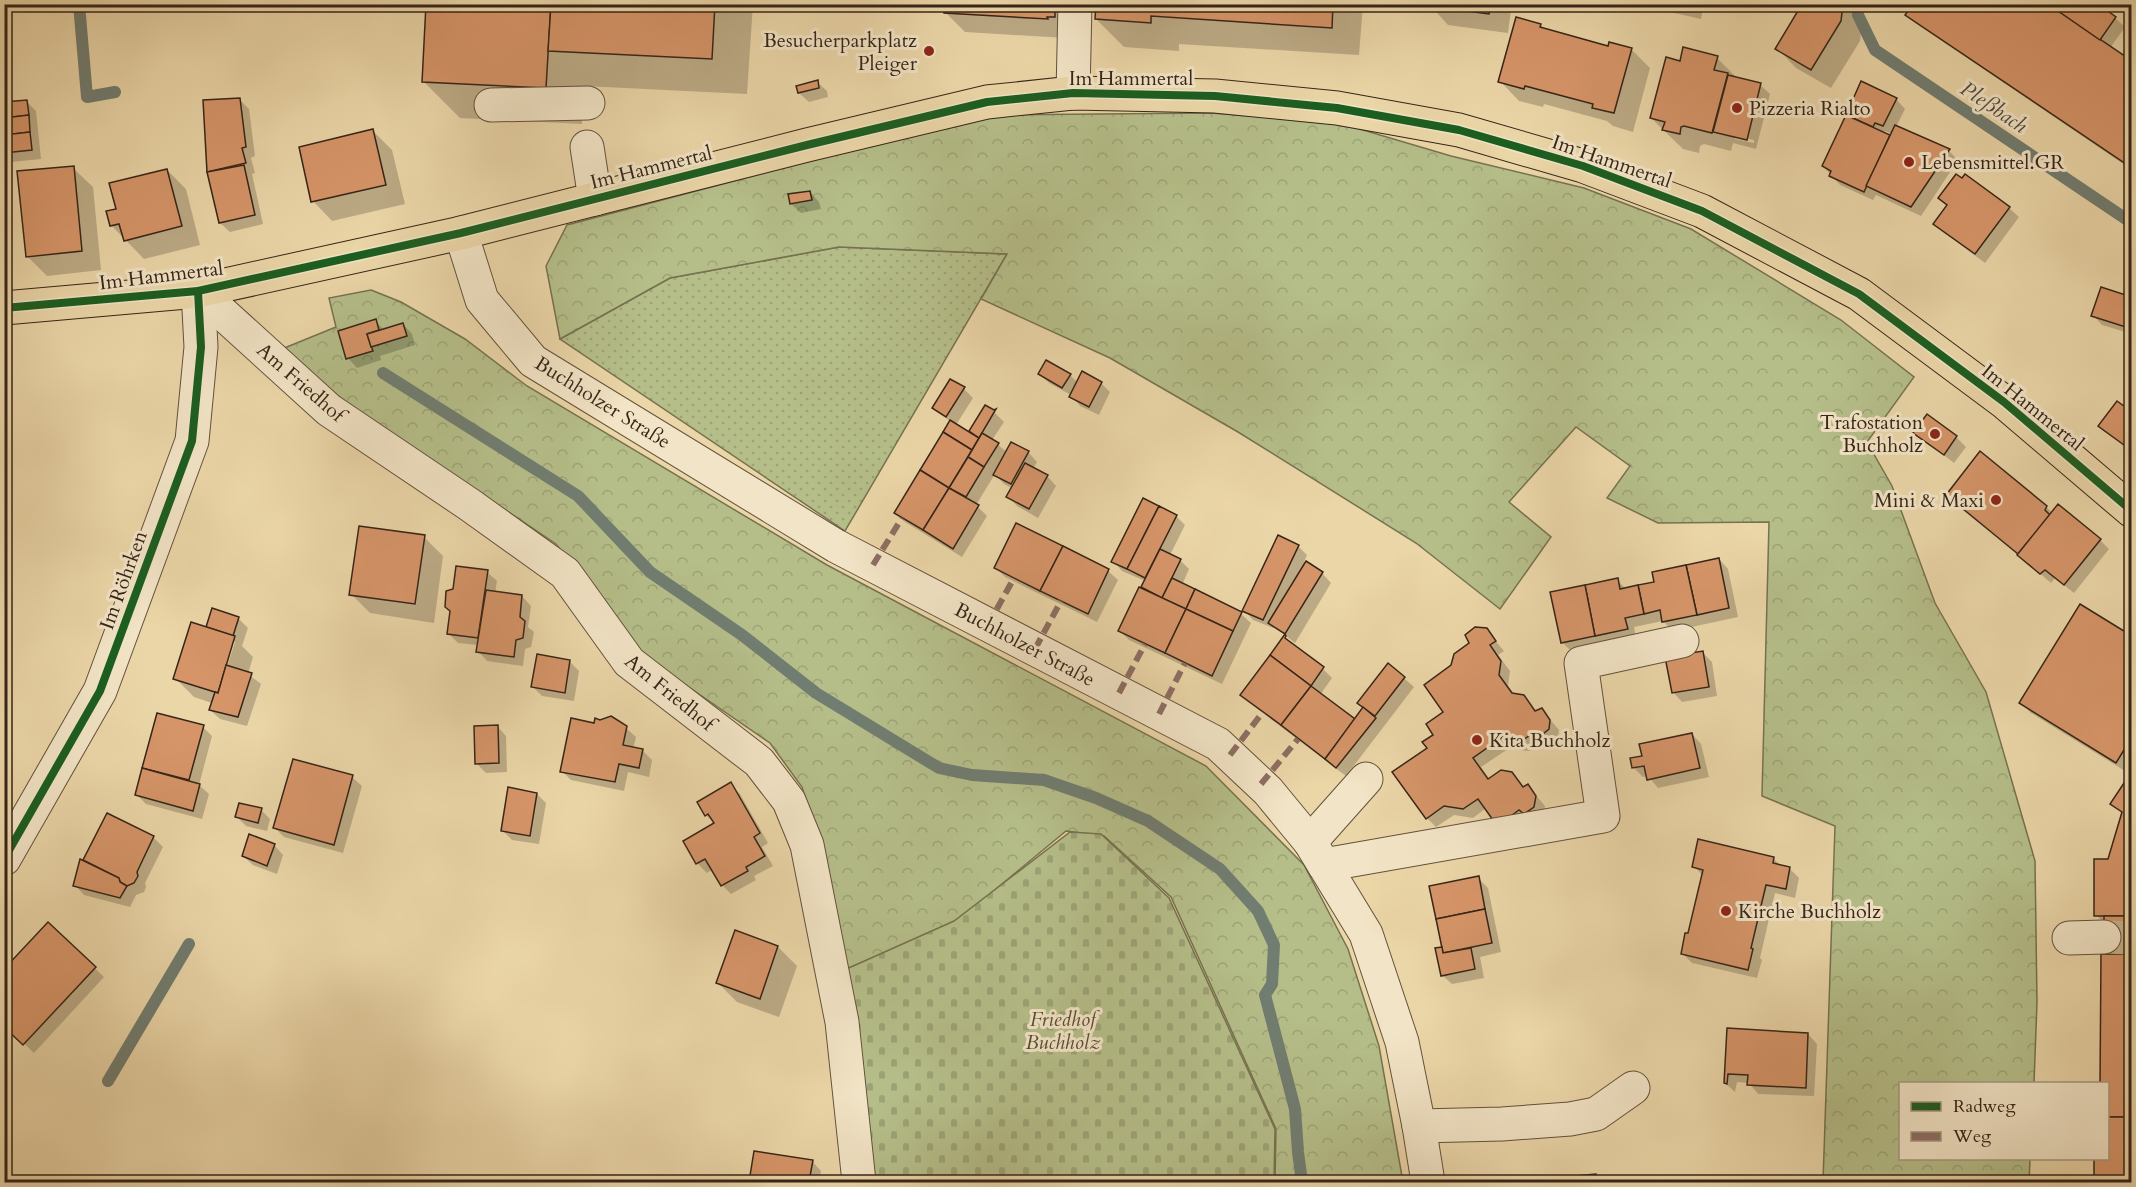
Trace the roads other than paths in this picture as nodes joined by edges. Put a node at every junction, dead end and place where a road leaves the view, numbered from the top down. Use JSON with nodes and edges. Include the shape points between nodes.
{"nodes":[{"id":1,"x":1075,"y":4,"type":"edge"},
{"id":2,"x":1073,"y":93,"type":"junction"},
{"id":3,"x":588,"y":103,"type":"dead end"},
{"id":4,"x":491,"y":105,"type":"dead end"},
{"id":5,"x":586,"y":147,"type":"dead end"},
{"id":6,"x":595,"y":199,"type":"junction"},
{"id":7,"x":461,"y":232,"type":"junction"},
{"id":8,"x":198,"y":291,"type":"junction"},
{"id":9,"x":4,"y":308,"type":"edge"},
{"id":10,"x":2132,"y":511,"type":"edge"},
{"id":11,"x":1682,"y":641,"type":"dead end"},
{"id":12,"x":1366,"y":779,"type":"dead end"},
{"id":13,"x":1317,"y":854,"type":"junction"},
{"id":14,"x":4,"y":859,"type":"edge"},
{"id":15,"x":2069,"y":938,"type":"dead end"},
{"id":16,"x":2104,"y":938,"type":"tunnel mouth"},
{"id":17,"x":1632,"y":1089,"type":"dead end"},
{"id":18,"x":1419,"y":1126,"type":"junction"},
{"id":19,"x":859,"y":1182,"type":"edge"},
{"id":20,"x":1428,"y":1182,"type":"edge"}],
"edges":[{"from":1,"to":2,"type":"street"},
{"from":2,"to":6,"type":"main road","name":"Im Hammertal","via":[[987,102]]},
{"from":2,"to":10,"type":"main road","name":"Im Hammertal","via":[[1215,96],[1337,108],[1459,130],[1584,166],[1702,211],[1859,294],[2004,402]]},
{"from":3,"to":4,"type":"street"},
{"from":5,"to":6,"type":"street"},
{"from":6,"to":7,"type":"main road","name":"Im Hammertal"},
{"from":7,"to":8,"type":"main road","name":"Im Hammertal"},
{"from":7,"to":13,"type":"street","name":"Buchholzer Straße","via":[[482,300],[533,361],[836,546],[1218,744],[1268,790]]},
{"from":8,"to":9,"type":"main road","name":"Im Hammertal"},
{"from":8,"to":14,"type":"street","name":"Im Röhrken","via":[[201,347],[192,441],[100,691]]},
{"from":8,"to":19,"type":"street","name":"Am Friedhof","via":[[329,410],[565,573],[629,662],[759,762],[789,801],[807,845],[842,1022]]},
{"from":11,"to":13,"type":"street","via":[[1581,663],[1603,816]]},
{"from":12,"to":13,"type":"street"},
{"from":13,"to":18,"type":"street","name":"Buchholzer Straße","via":[[1366,934],[1402,1042]]},
{"from":15,"to":16,"type":"street"},
{"from":17,"to":18,"type":"street","via":[[1596,1114],[1579,1118]]},
{"from":18,"to":20,"type":"street","name":"Buchholzer Straße"}]}
